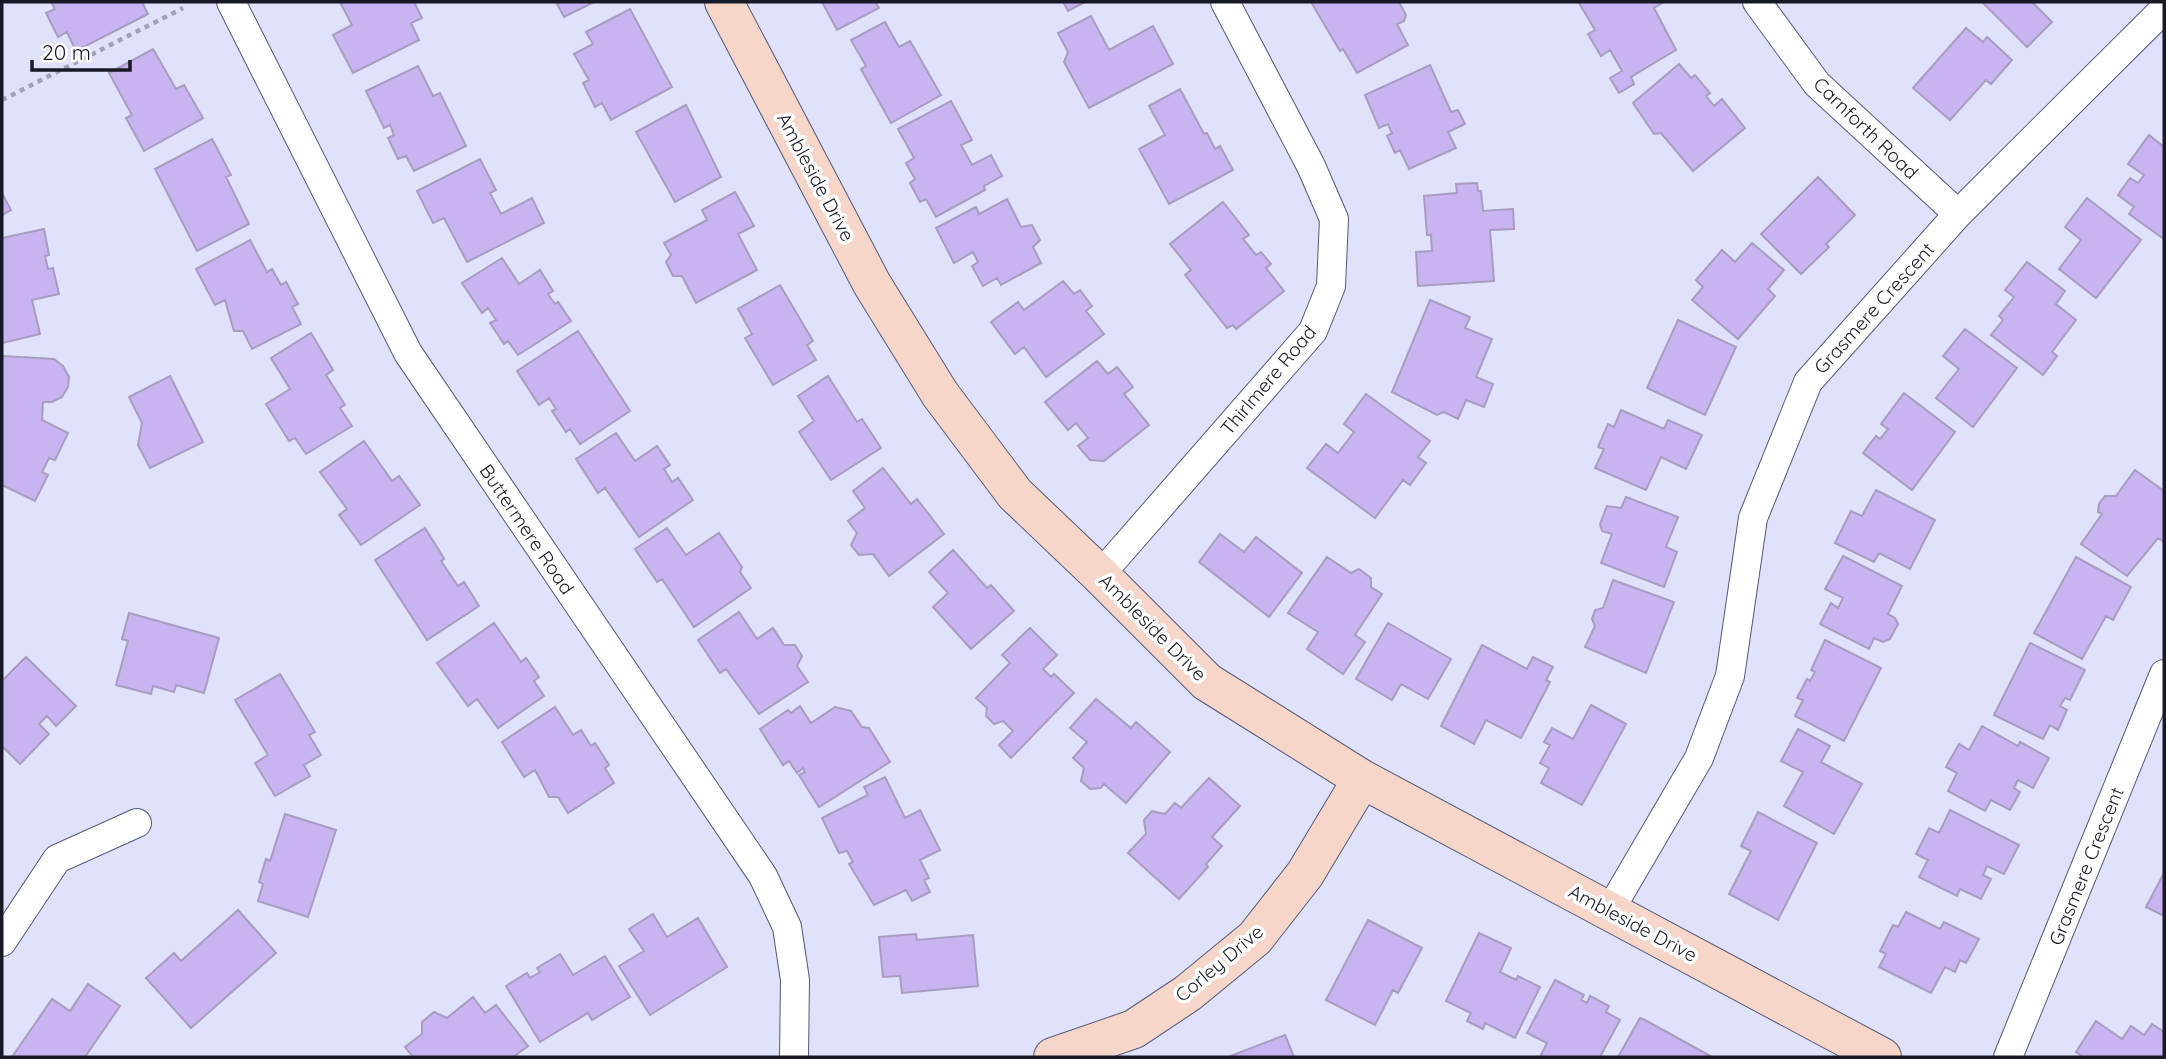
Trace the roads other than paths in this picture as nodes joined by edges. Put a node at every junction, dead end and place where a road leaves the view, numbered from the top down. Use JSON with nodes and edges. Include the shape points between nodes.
{"nodes":[{"id":1,"x":231,"y":2,"type":"edge"},
{"id":2,"x":723,"y":2,"type":"edge"},
{"id":3,"x":1225,"y":2,"type":"edge"},
{"id":4,"x":1757,"y":2,"type":"edge"},
{"id":5,"x":2164,"y":9,"type":"edge"},
{"id":6,"x":1958,"y":214,"type":"junction"},
{"id":7,"x":1100,"y":575,"type":"junction"},
{"id":8,"x":2164,"y":674,"type":"edge"},
{"id":9,"x":1362,"y":779,"type":"junction"},
{"id":10,"x":137,"y":823,"type":"dead end"},
{"id":11,"x":1610,"y":910,"type":"junction"},
{"id":12,"x":2,"y":942,"type":"edge"},
{"id":13,"x":1103,"y":1049,"type":"edge"},
{"id":14,"x":794,"y":1057,"type":"edge"},
{"id":15,"x":1053,"y":1057,"type":"edge"},
{"id":16,"x":1882,"y":1057,"type":"edge"},
{"id":17,"x":2008,"y":1057,"type":"edge"}],
"edges":[{"from":1,"to":14,"type":"street","name":"Buttermere Road","via":[[408,353],[762,876],[787,927],[795,980]]},
{"from":2,"to":7,"type":"street","name":"Ambleside Drive","via":[[872,284],[940,394],[1014,494]]},
{"from":3,"to":7,"type":"street","name":"Thirlmere Road","via":[[1334,219],[1331,286],[1313,331]]},
{"from":4,"to":6,"type":"street","name":"Carnforth Road","via":[[1817,84]]},
{"from":5,"to":6,"type":"street","name":"Grasmere Crescent"},
{"from":6,"to":11,"type":"street","name":"Grasmere Crescent","via":[[1808,382],[1753,517],[1726,688],[1699,758]]},
{"from":7,"to":9,"type":"street","name":"Ambleside Drive","via":[[1207,682]]},
{"from":8,"to":17,"type":"street","name":"Grasmere Crescent"},
{"from":9,"to":11,"type":"street","name":"Ambleside Drive"},
{"from":9,"to":13,"type":"street","name":"Corley Drive","via":[[1305,874],[1255,938],[1188,993]]},
{"from":10,"to":12,"type":"street","via":[[57,859]]},
{"from":11,"to":16,"type":"street","name":"Ambleside Drive"},
{"from":13,"to":15,"type":"street","name":"Corley Drive"}]}
